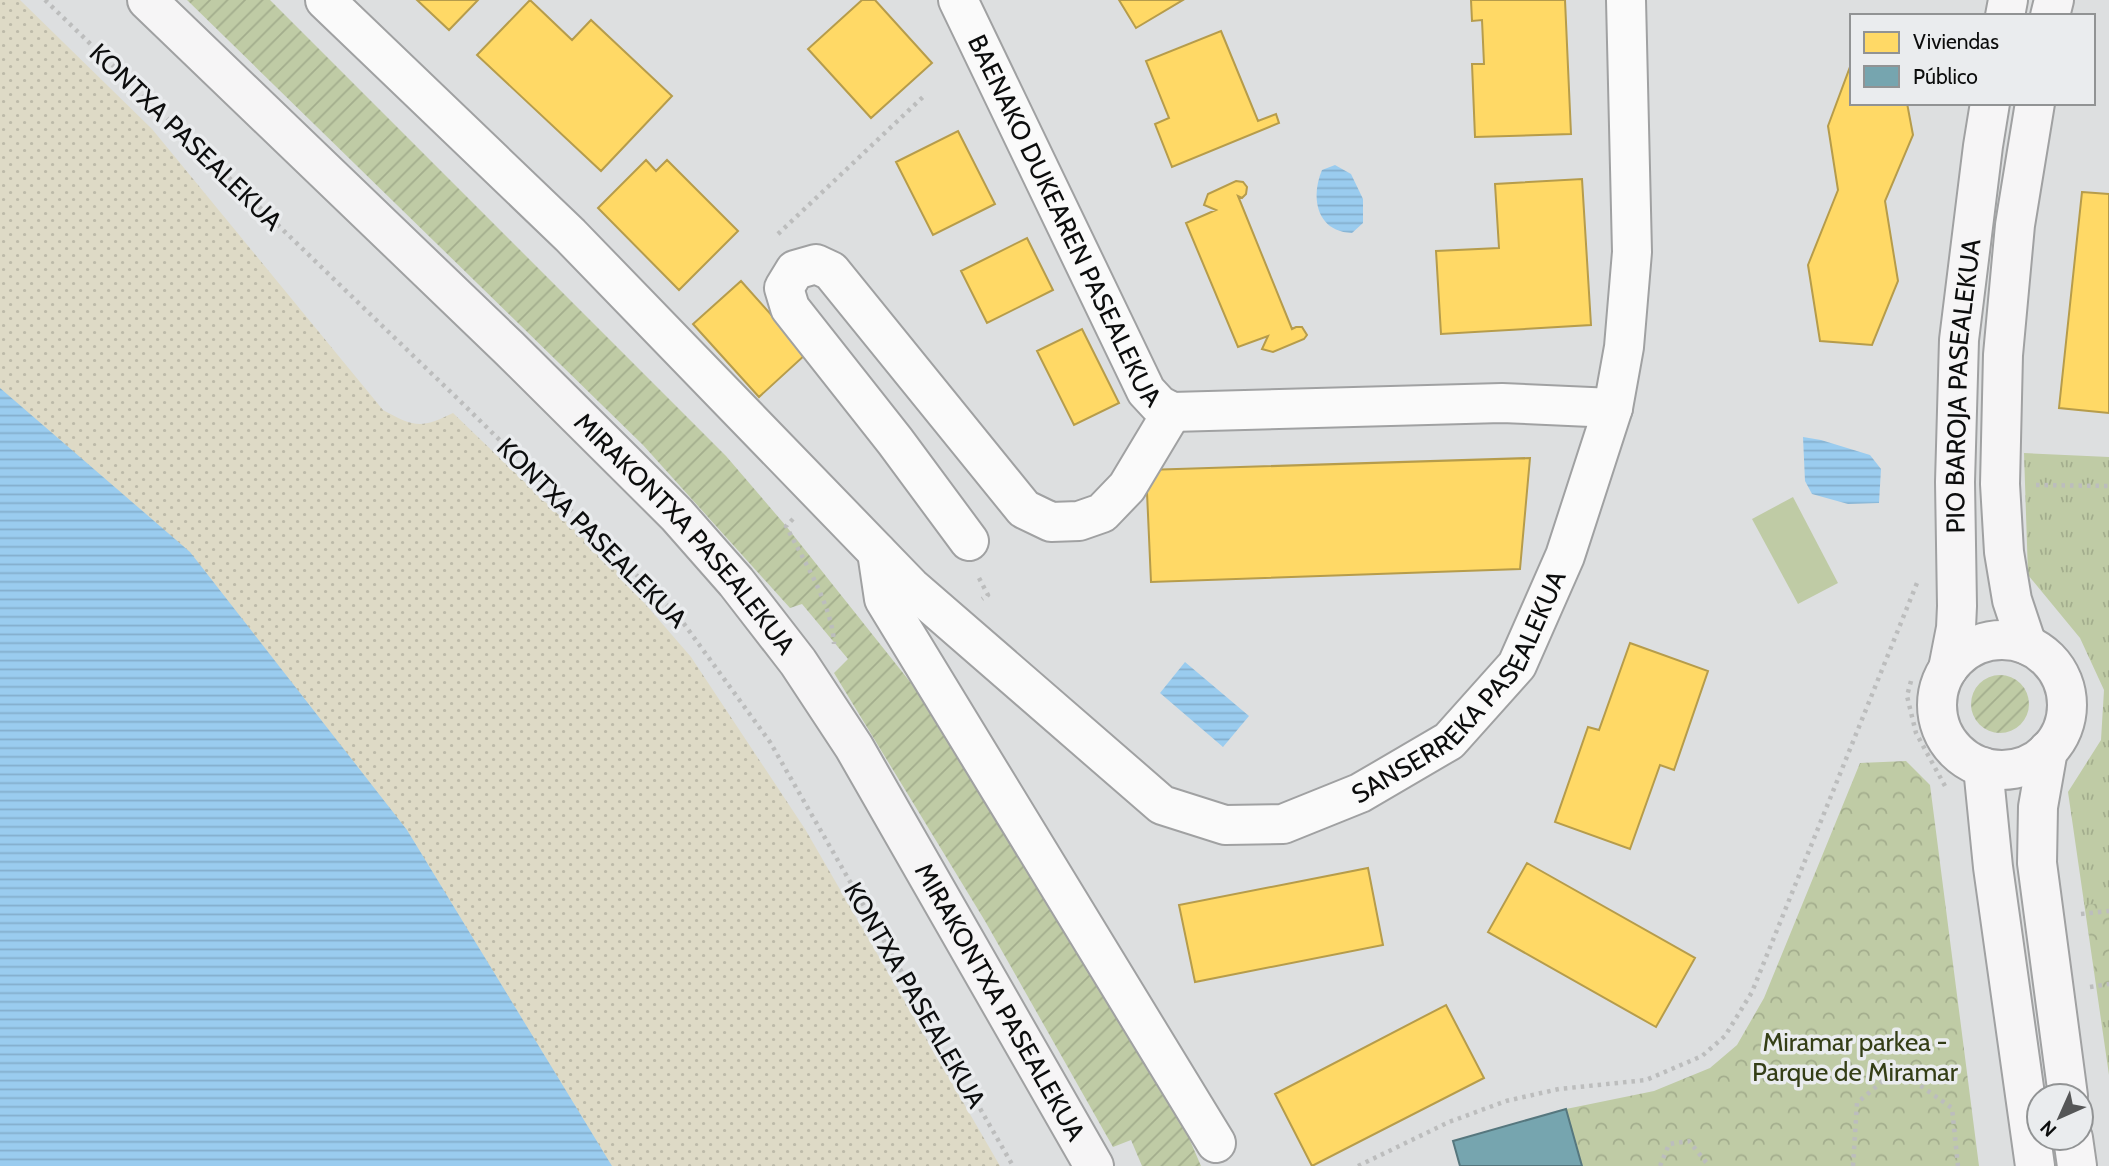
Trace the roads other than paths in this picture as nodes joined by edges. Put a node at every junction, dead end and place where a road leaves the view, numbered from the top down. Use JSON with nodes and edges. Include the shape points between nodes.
{"nodes":[{"id":1,"x":147,"y":0,"type":"edge"},
{"id":2,"x":325,"y":0,"type":"edge"},
{"id":3,"x":958,"y":0,"type":"edge"},
{"id":4,"x":1626,"y":0,"type":"edge"},
{"id":5,"x":1990,"y":105,"type":"edge"},
{"id":6,"x":2035,"y":105,"type":"edge"},
{"id":7,"x":1613,"y":408,"type":"junction"},
{"id":8,"x":1172,"y":412,"type":"junction"},
{"id":9,"x":969,"y":541,"type":"dead end"},
{"id":10,"x":877,"y":552,"type":"junction"},
{"id":11,"x":2027,"y":645,"type":"junction"},
{"id":12,"x":1948,"y":669,"type":"junction"},
{"id":13,"x":2048,"y":750,"type":"junction"},
{"id":14,"x":1983,"y":767,"type":"junction"},
{"id":15,"x":2065,"y":1082,"type":"edge"},
{"id":16,"x":1216,"y":1143,"type":"dead end"},
{"id":17,"x":1094,"y":1166,"type":"edge"},
{"id":18,"x":2035,"y":1166,"type":"edge"}],
"edges":[{"from":1,"to":17,"type":"main road","name":"MIRAKONTXA PASEALEKUA","via":[[509,348],[677,515],[736,582],[798,662],[854,747]]},
{"from":2,"to":10,"type":"street","via":[[570,235]]},
{"from":3,"to":8,"type":"street","name":"BAENAKO DUKEAREN PASEALEKUA","via":[[1146,390]]},
{"from":4,"to":7,"type":"street","name":"SANSERREKA PASEALEKUA","via":[[1632,252],[1624,347]]},
{"from":5,"to":12,"type":"main road","name":"PIO BAROJA PASEALEKUA","via":[[1959,341],[1957,606]]},
{"from":6,"to":11,"type":"main road","name":"PIO BAROJA PASEALEKUA","via":[[2012,251],[2003,355],[2000,484],[2012,600]]},
{"from":7,"to":8,"type":"street","name":"BAENAKO DUKEAREN PASEALEKUA","via":[[1502,403]]},
{"from":7,"to":10,"type":"street","name":"SANSERREKA PASEALEKUA","via":[[1565,556],[1517,665],[1449,741],[1360,793],[1283,824],[1225,825],[1162,805],[911,587]]},
{"from":8,"to":9,"type":"street","via":[[1127,487],[1102,513],[1079,521],[1051,522],[1024,509],[831,271],[816,264],[795,270],[784,288],[790,308]]},
{"from":10,"to":16,"type":"street","via":[[884,599]]},
{"from":11,"to":12,"type":"main road","via":[[1992,640],[1974,646]]},
{"from":11,"to":13,"type":"main road","via":[[2056,667],[2066,692],[2066,719]]},
{"from":12,"to":14,"type":"main road","via":[[1940,684],[1939,719],[1954,749]]},
{"from":13,"to":14,"type":"main road","via":[[2018,768]]},
{"from":13,"to":15,"type":"main road","via":[[2038,807],[2037,863]]},
{"from":14,"to":18,"type":"main road"}]}
